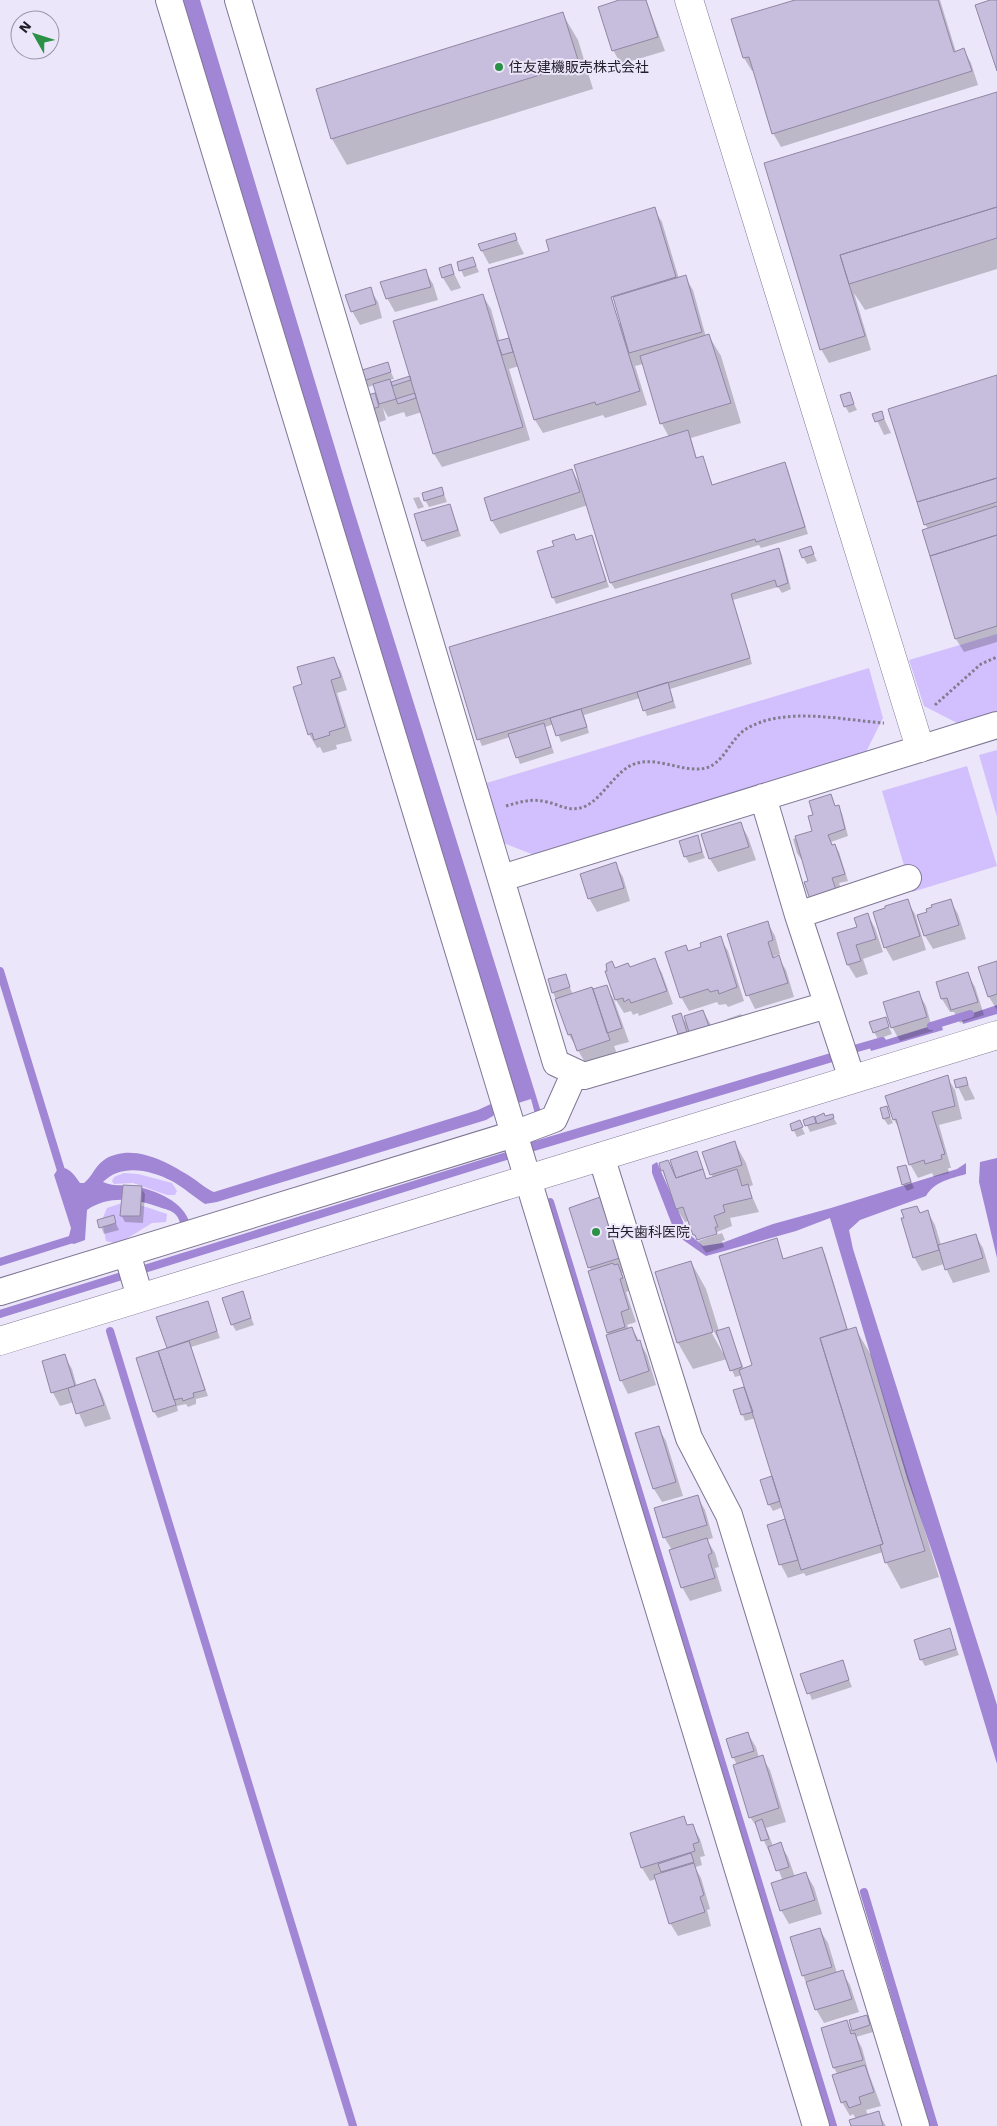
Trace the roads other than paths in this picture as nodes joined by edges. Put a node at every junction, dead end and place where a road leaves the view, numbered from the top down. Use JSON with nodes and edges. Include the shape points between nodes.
{"nodes":[{"id":1,"x":169,"y":0,"type":"edge"},
{"id":2,"x":238,"y":0,"type":"edge"},
{"id":3,"x":689,"y":0,"type":"edge"},
{"id":4,"x":997,"y":725,"type":"edge"},
{"id":5,"x":916,"y":737,"type":"junction"},
{"id":6,"x":763,"y":797,"type":"junction"},
{"id":7,"x":502,"y":878,"type":"junction"},
{"id":8,"x":908,"y":878,"type":"dead end"},
{"id":9,"x":798,"y":915,"type":"junction"},
{"id":10,"x":827,"y":1006,"type":"junction"},
{"id":11,"x":997,"y":1035,"type":"edge"},
{"id":12,"x":846,"y":1062,"type":"junction"},
{"id":13,"x":575,"y":1072,"type":"junction"},
{"id":14,"x":519,"y":1154,"type":"junction"},
{"id":15,"x":601,"y":1156,"type":"junction"},
{"id":16,"x":133,"y":1274,"type":"junction"},
{"id":17,"x":0,"y":1292,"type":"edge"},
{"id":18,"x":0,"y":1341,"type":"edge"},
{"id":19,"x":816,"y":2126,"type":"edge"},
{"id":20,"x":916,"y":2126,"type":"edge"}],
"edges":[{"from":1,"to":14,"type":"street"},
{"from":2,"to":7,"type":"street"},
{"from":3,"to":5,"type":"street"},
{"from":4,"to":5,"type":"street"},
{"from":5,"to":6,"type":"street"},
{"from":6,"to":7,"type":"street"},
{"from":6,"to":9,"type":"street"},
{"from":7,"to":13,"type":"street","via":[[556,1063]]},
{"from":8,"to":9,"type":"street"},
{"from":9,"to":10,"type":"street"},
{"from":10,"to":12,"type":"street"},
{"from":10,"to":13,"type":"street","via":[[584,1076]]},
{"from":11,"to":12,"type":"street"},
{"from":12,"to":15,"type":"street"},
{"from":13,"to":14,"type":"street","via":[[554,1120]]},
{"from":14,"to":15,"type":"street"},
{"from":14,"to":16,"type":"street"},
{"from":14,"to":16,"type":"street"},
{"from":14,"to":19,"type":"street"},
{"from":15,"to":20,"type":"street","via":[[689,1438],[729,1515]]},
{"from":16,"to":17,"type":"street"},
{"from":16,"to":18,"type":"street"}]}
